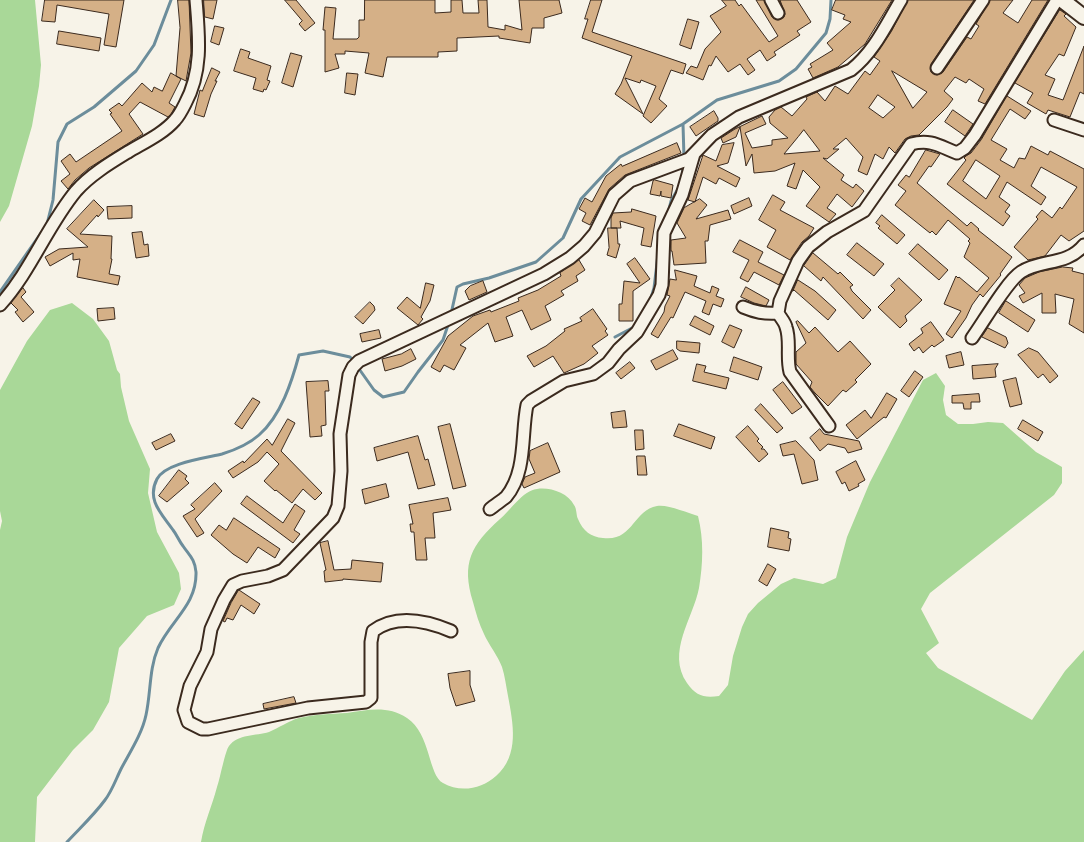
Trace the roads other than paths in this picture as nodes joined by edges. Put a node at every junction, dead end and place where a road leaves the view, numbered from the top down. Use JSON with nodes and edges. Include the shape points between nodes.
{"nodes":[{"id":1,"x":196,"y":0,"type":"edge"},
{"id":2,"x":771,"y":0,"type":"edge"},
{"id":3,"x":902,"y":0,"type":"edge"},
{"id":4,"x":983,"y":0,"type":"edge"},
{"id":5,"x":1057,"y":0,"type":"edge"},
{"id":6,"x":1062,"y":0,"type":"edge"},
{"id":7,"x":778,"y":13,"type":"dead end"},
{"id":8,"x":1084,"y":17,"type":"edge"},
{"id":9,"x":937,"y":68,"type":"dead end"},
{"id":10,"x":1054,"y":120,"type":"dead end"},
{"id":11,"x":1084,"y":130,"type":"edge"},
{"id":12,"x":688,"y":158,"type":"junction"},
{"id":13,"x":1084,"y":244,"type":"edge"},
{"id":14,"x":0,"y":305,"type":"edge"},
{"id":15,"x":743,"y":307,"type":"dead end"},
{"id":16,"x":778,"y":313,"type":"junction"},
{"id":17,"x":972,"y":338,"type":"dead end"},
{"id":18,"x":829,"y":426,"type":"dead end"},
{"id":19,"x":490,"y":509,"type":"dead end"},
{"id":20,"x":450,"y":632,"type":"dead end"}],
"edges":[{"from":1,"to":14,"type":"street","via":[[199,58],[188,98],[179,115],[166,128],[105,166],[77,191],[12,292]]},
{"from":2,"to":7,"type":"street"},
{"from":3,"to":12,"type":"street","via":[[861,63],[739,117],[712,135]]},
{"from":4,"to":9,"type":"street"},
{"from":5,"to":16,"type":"street","via":[[965,148],[957,152],[933,142],[911,144],[864,211],[827,232],[808,248],[798,261]]},
{"from":6,"to":8,"type":"street"},
{"from":10,"to":11,"type":"street"},
{"from":12,"to":19,"type":"street","via":[[682,195],[664,234],[662,285],[652,309],[637,332],[608,363],[593,374],[564,381],[527,405],[518,472],[512,488]]},
{"from":12,"to":20,"type":"street","via":[[644,174],[620,188],[595,233],[570,258],[544,274],[356,364],[349,375],[340,434],[341,471],[338,506],[333,518],[282,570],[233,585],[190,686],[184,710],[186,719],[194,726],[208,729],[308,708],[366,702],[371,698],[373,631],[390,622],[414,620]]},
{"from":13,"to":17,"type":"street","via":[[1062,260],[1030,268],[1016,276]]},
{"from":15,"to":16,"type":"street","via":[[765,314]]},
{"from":16,"to":18,"type":"street","via":[[786,326],[790,372]]}]}
